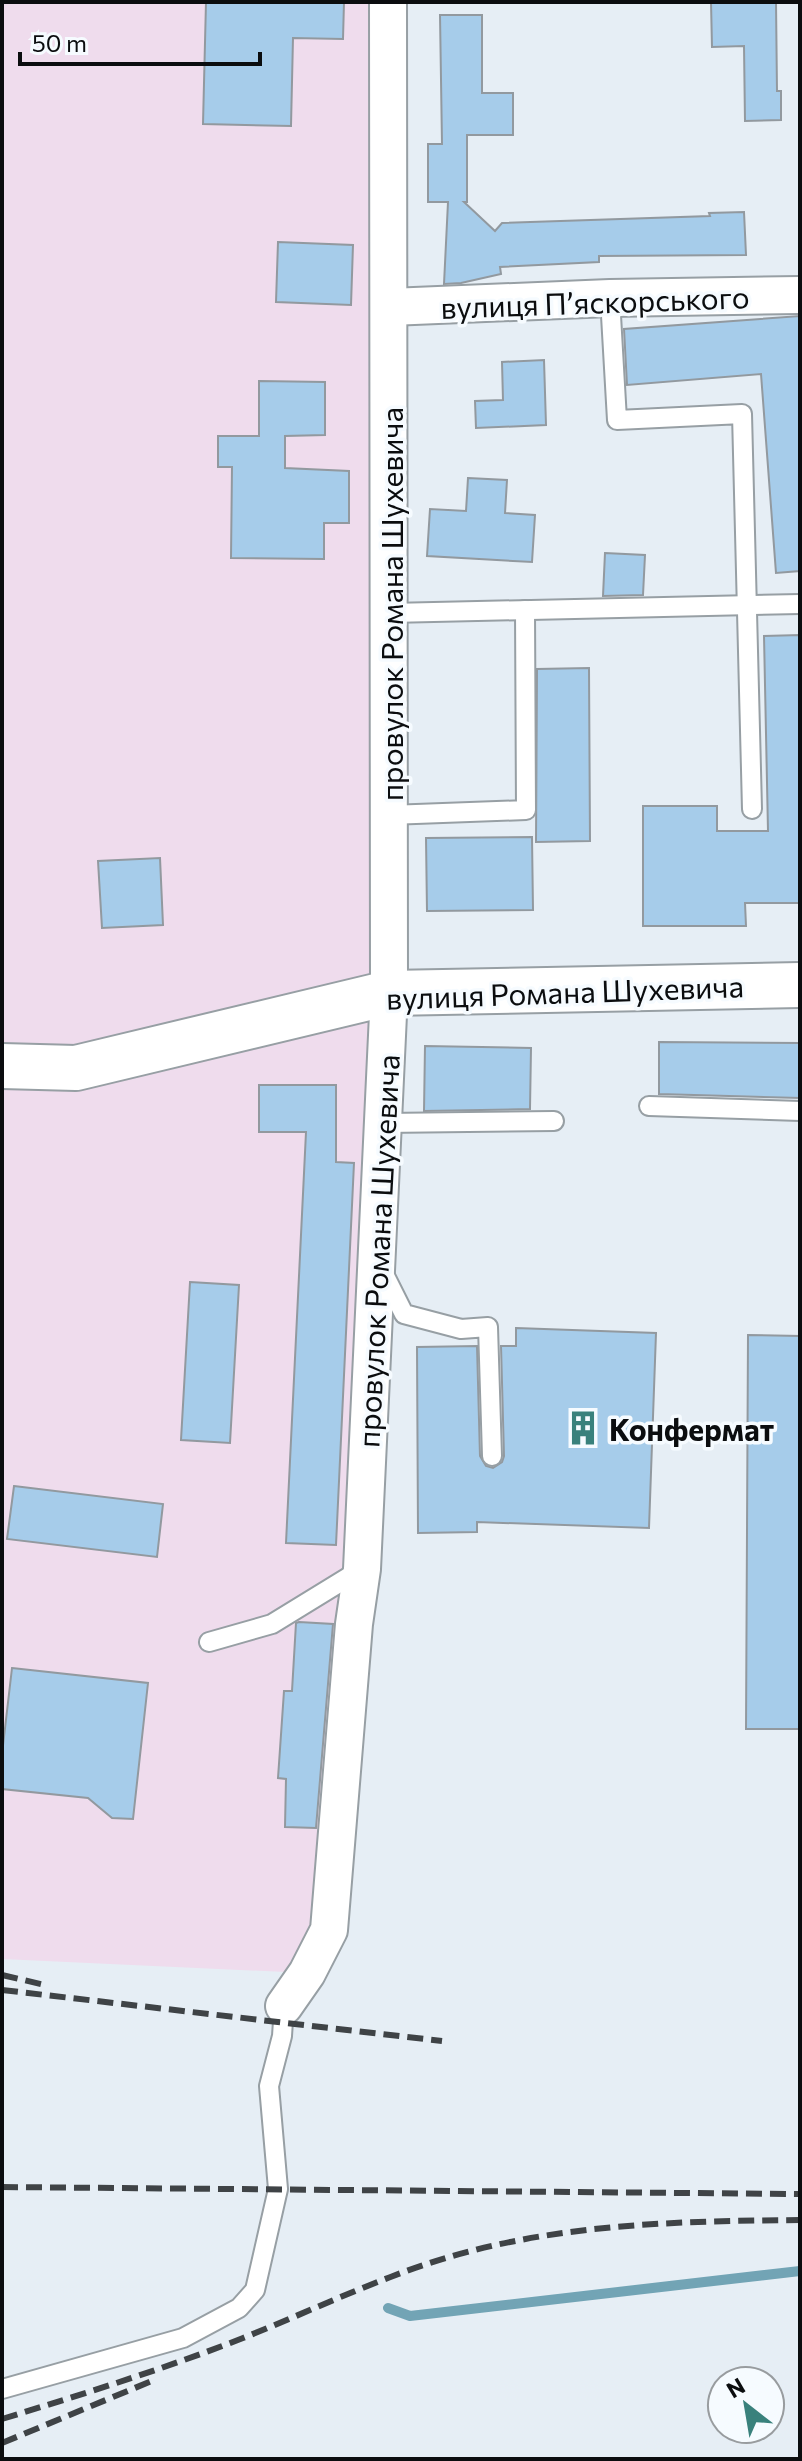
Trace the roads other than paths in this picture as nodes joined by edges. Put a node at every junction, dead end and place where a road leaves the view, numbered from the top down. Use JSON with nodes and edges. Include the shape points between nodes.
{"nodes":[{"id":1,"x":388,"y":2,"type":"edge"},
{"id":2,"x":800,"y":295,"type":"edge"},
{"id":3,"x":610,"y":298,"type":"junction"},
{"id":4,"x":390,"y":307,"type":"junction"},
{"id":5,"x":800,"y":604,"type":"edge"},
{"id":6,"x":748,"y":605,"type":"junction"},
{"id":7,"x":525,"y":610,"type":"junction"},
{"id":8,"x":390,"y":613,"type":"junction"},
{"id":9,"x":752,"y":809,"type":"dead end"},
{"id":10,"x":389,"y":815,"type":"junction"},
{"id":11,"x":800,"y":985,"type":"edge"},
{"id":12,"x":389,"y":993,"type":"junction"},
{"id":13,"x":2,"y":1066,"type":"edge"},
{"id":14,"x":649,"y":1106,"type":"dead end"},
{"id":15,"x":800,"y":1111,"type":"edge"},
{"id":16,"x":554,"y":1121,"type":"dead end"},
{"id":17,"x":384,"y":1123,"type":"junction"},
{"id":18,"x":375,"y":1257,"type":"junction"},
{"id":19,"x":492,"y":1456,"type":"dead end"},
{"id":20,"x":362,"y":1569,"type":"junction"},
{"id":21,"x":209,"y":1642,"type":"dead end"},
{"id":22,"x":284,"y":2006,"type":"joint"},
{"id":23,"x":2,"y":2389,"type":"edge"}],
"edges":[{"from":1,"to":4,"type":"street","name":"провулок Романа Шухевича"},
{"from":2,"to":3,"type":"street","name":"вулиця Пʼяскорського"},
{"from":3,"to":4,"type":"street","name":"вулиця Пʼяскорського"},
{"from":3,"to":6,"type":"lane","via":[[617,420],[742,414]]},
{"from":4,"to":8,"type":"street","name":"провулок Романа Шухевича"},
{"from":5,"to":6,"type":"lane"},
{"from":6,"to":7,"type":"lane"},
{"from":6,"to":9,"type":"lane"},
{"from":7,"to":8,"type":"lane"},
{"from":7,"to":10,"type":"lane","via":[[526,810]]},
{"from":8,"to":10,"type":"street","name":"провулок Романа Шухевича"},
{"from":10,"to":12,"type":"street","name":"провулок Романа Шухевича"},
{"from":11,"to":12,"type":"street","name":"вулиця Романа Шухевича"},
{"from":12,"to":13,"type":"street","name":"вулиця Романа Шухевича","via":[[76,1068]]},
{"from":12,"to":17,"type":"street","name":"провулок Романа Шухевича"},
{"from":14,"to":15,"type":"lane"},
{"from":16,"to":17,"type":"lane"},
{"from":17,"to":18,"type":"street","name":"провулок Романа Шухевича"},
{"from":18,"to":19,"type":"lane","via":[[404,1314],[461,1329],[488,1327]]},
{"from":18,"to":20,"type":"street","name":"провулок Романа Шухевича"},
{"from":20,"to":21,"type":"lane","via":[[272,1624]]},
{"from":20,"to":22,"type":"street","name":"провулок Романа Шухевича","via":[[329,1930]]},
{"from":22,"to":23,"type":"lane","via":[[269,2086],[278,2189],[255,2290],[239,2308],[183,2338]]}]}
